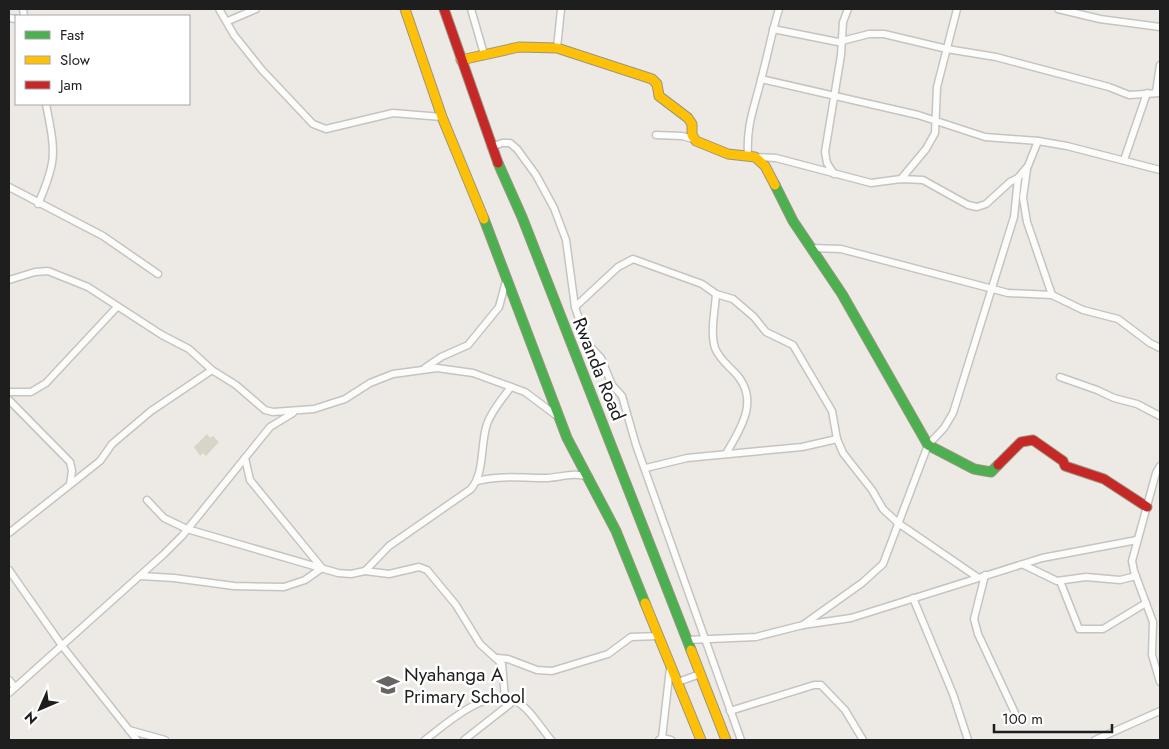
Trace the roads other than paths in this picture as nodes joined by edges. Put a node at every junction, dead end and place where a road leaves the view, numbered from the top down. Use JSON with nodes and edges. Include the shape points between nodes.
{"nodes":[{"id":1,"x":220,"y":9,"type":"edge"},
{"id":2,"x":256,"y":9,"type":"edge"},
{"id":3,"x":405,"y":9,"type":"edge"},
{"id":4,"x":444,"y":9,"type":"edge"},
{"id":5,"x":471,"y":9,"type":"edge"},
{"id":6,"x":561,"y":9,"type":"edge"},
{"id":7,"x":779,"y":9,"type":"edge"},
{"id":8,"x":848,"y":9,"type":"edge"},
{"id":9,"x":957,"y":9,"type":"edge"},
{"id":10,"x":1058,"y":9,"type":"edge"},
{"id":11,"x":228,"y":21,"type":"junction"},
{"id":12,"x":1160,"y":27,"type":"edge"},
{"id":13,"x":773,"y":29,"type":"junction"},
{"id":14,"x":843,"y":42,"type":"junction"},
{"id":15,"x":557,"y":48,"type":"junction"},
{"id":16,"x":947,"y":49,"type":"junction"},
{"id":17,"x":484,"y":54,"type":"junction"},
{"id":18,"x":461,"y":60,"type":"junction"},
{"id":19,"x":1160,"y":66,"type":"edge"},
{"id":20,"x":761,"y":79,"type":"junction"},
{"id":21,"x":1158,"y":92,"type":"edge"},
{"id":22,"x":1147,"y":93,"type":"junction"},
{"id":23,"x":833,"y":96,"type":"junction"},
{"id":24,"x":46,"y":105,"type":"edge"},
{"id":25,"x":442,"y":117,"type":"junction"},
{"id":26,"x":937,"y":120,"type":"junction"},
{"id":27,"x":656,"y":135,"type":"dead end"},
{"id":28,"x":693,"y":138,"type":"junction"},
{"id":29,"x":1038,"y":141,"type":"junction"},
{"id":30,"x":491,"y":147,"type":"junction"},
{"id":31,"x":752,"y":156,"type":"junction"},
{"id":32,"x":1124,"y":160,"type":"junction"},
{"id":33,"x":1028,"y":166,"type":"junction"},
{"id":34,"x":1160,"y":170,"type":"edge"},
{"id":35,"x":834,"y":174,"type":"junction"},
{"id":36,"x":1018,"y":178,"type":"junction"},
{"id":37,"x":902,"y":179,"type":"junction"},
{"id":38,"x":9,"y":187,"type":"edge"},
{"id":39,"x":38,"y":204,"type":"junction"},
{"id":40,"x":811,"y":248,"type":"junction"},
{"id":41,"x":158,"y":274,"type":"dead end"},
{"id":42,"x":506,"y":277,"type":"junction"},
{"id":43,"x":9,"y":280,"type":"edge"},
{"id":44,"x":992,"y":289,"type":"junction"},
{"id":45,"x":716,"y":294,"type":"junction"},
{"id":46,"x":1052,"y":295,"type":"junction"},
{"id":47,"x":116,"y":307,"type":"junction"},
{"id":48,"x":575,"y":307,"type":"junction"},
{"id":49,"x":1160,"y":348,"type":"edge"},
{"id":50,"x":425,"y":368,"type":"junction"},
{"id":51,"x":212,"y":370,"type":"junction"},
{"id":52,"x":1060,"y":377,"type":"dead end"},
{"id":53,"x":511,"y":387,"type":"junction"},
{"id":54,"x":9,"y":392,"type":"edge"},
{"id":55,"x":9,"y":400,"type":"edge"},
{"id":56,"x":294,"y":412,"type":"junction"},
{"id":57,"x":1160,"y":416,"type":"edge"},
{"id":58,"x":559,"y":418,"type":"junction"},
{"id":59,"x":837,"y":439,"type":"junction"},
{"id":60,"x":928,"y":445,"type":"junction"},
{"id":61,"x":727,"y":452,"type":"junction"},
{"id":62,"x":245,"y":458,"type":"junction"},
{"id":63,"x":1160,"y":466,"type":"edge"},
{"id":64,"x":646,"y":468,"type":"junction"},
{"id":65,"x":589,"y":477,"type":"junction"},
{"id":66,"x":478,"y":481,"type":"junction"},
{"id":67,"x":70,"y":484,"type":"junction"},
{"id":68,"x":147,"y":500,"type":"dead end"},
{"id":69,"x":1147,"y":507,"type":"junction"},
{"id":70,"x":898,"y":523,"type":"junction"},
{"id":71,"x":187,"y":529,"type":"junction"},
{"id":72,"x":9,"y":533,"type":"edge"},
{"id":73,"x":1138,"y":540,"type":"junction"},
{"id":74,"x":1024,"y":565,"type":"junction"},
{"id":75,"x":322,"y":568,"type":"junction"},
{"id":76,"x":9,"y":570,"type":"edge"},
{"id":77,"x":365,"y":571,"type":"junction"},
{"id":78,"x":985,"y":575,"type":"junction"},
{"id":79,"x":140,"y":576,"type":"junction"},
{"id":80,"x":1136,"y":576,"type":"junction"},
{"id":81,"x":977,"y":577,"type":"junction"},
{"id":82,"x":1060,"y":581,"type":"junction"},
{"id":83,"x":913,"y":598,"type":"junction"},
{"id":84,"x":1146,"y":603,"type":"junction"},
{"id":85,"x":803,"y":625,"type":"junction"},
{"id":86,"x":659,"y":636,"type":"junction"},
{"id":87,"x":706,"y":638,"type":"junction"},
{"id":88,"x":687,"y":640,"type":"junction"},
{"id":89,"x":63,"y":646,"type":"junction"},
{"id":90,"x":497,"y":658,"type":"junction"},
{"id":91,"x":670,"y":662,"type":"junction"},
{"id":92,"x":700,"y":674,"type":"junction"},
{"id":93,"x":9,"y":680,"type":"edge"},
{"id":94,"x":678,"y":682,"type":"junction"},
{"id":95,"x":1160,"y":682,"type":"edge"},
{"id":96,"x":15,"y":688,"type":"junction"},
{"id":97,"x":9,"y":693,"type":"edge"},
{"id":98,"x":505,"y":698,"type":"junction"},
{"id":99,"x":515,"y":700,"type":"junction"},
{"id":100,"x":730,"y":711,"type":"junction"},
{"id":101,"x":1160,"y":711,"type":"edge"},
{"id":102,"x":1015,"y":714,"type":"dead end"},
{"id":103,"x":128,"y":730,"type":"junction"},
{"id":104,"x":660,"y":739,"type":"edge"},
{"id":105,"x":137,"y":740,"type":"edge"},
{"id":106,"x":164,"y":740,"type":"edge"},
{"id":107,"x":425,"y":740,"type":"edge"},
{"id":108,"x":464,"y":740,"type":"edge"},
{"id":109,"x":551,"y":740,"type":"edge"},
{"id":110,"x":671,"y":740,"type":"edge"},
{"id":111,"x":701,"y":740,"type":"edge"},
{"id":112,"x":726,"y":740,"type":"edge"},
{"id":113,"x":741,"y":740,"type":"edge"},
{"id":114,"x":863,"y":740,"type":"edge"},
{"id":115,"x":968,"y":740,"type":"edge"},
{"id":116,"x":1095,"y":740,"type":"edge"}],
"edges":[{"from":1,"to":11,"type":"street"},
{"from":2,"to":11,"type":"street"},
{"from":3,"to":25,"type":"main road"},
{"from":4,"to":18,"type":"main road","name":"Rwanda Road"},
{"from":5,"to":17,"type":"street"},
{"from":6,"to":15,"type":"street"},
{"from":7,"to":13,"type":"street"},
{"from":8,"to":14,"type":"street","via":[[843,22]]},
{"from":9,"to":16,"type":"street"},
{"from":10,"to":12,"type":"street","via":[[1100,19]]},
{"from":11,"to":25,"type":"street","via":[[234,35],[262,70],[313,124],[326,129],[393,113]]},
{"from":13,"to":14,"type":"street"},
{"from":13,"to":20,"type":"street"},
{"from":14,"to":16,"type":"street","via":[[869,34],[884,34]]},
{"from":14,"to":23,"type":"street"},
{"from":15,"to":17,"type":"main road","via":[[519,47]]},
{"from":15,"to":28,"type":"main road","via":[[652,79],[657,84],[659,96],[690,121]]},
{"from":16,"to":22,"type":"street","via":[[996,57],[1128,95]]},
{"from":16,"to":26,"type":"street","via":[[937,87]]},
{"from":17,"to":18,"type":"main road"},
{"from":18,"to":30,"type":"main road","name":"Rwanda Road"},
{"from":19,"to":21,"type":"street"},
{"from":20,"to":23,"type":"street"},
{"from":20,"to":31,"type":"street","via":[[748,134]]},
{"from":21,"to":22,"type":"street"},
{"from":22,"to":32,"type":"street"},
{"from":23,"to":26,"type":"street"},
{"from":23,"to":35,"type":"street","via":[[825,152],[826,163]]},
{"from":24,"to":39,"type":"street","via":[[54,157]]},
{"from":25,"to":42,"type":"main road"},
{"from":26,"to":29,"type":"street","via":[[985,137]]},
{"from":26,"to":37,"type":"street","via":[[932,139]]},
{"from":27,"to":28,"type":"street"},
{"from":28,"to":31,"type":"main road","via":[[722,152]]},
{"from":29,"to":32,"type":"street"},
{"from":29,"to":33,"type":"street"},
{"from":30,"to":48,"type":"street","via":[[510,143],[517,149],[554,208],[566,240]]},
{"from":30,"to":88,"type":"main road","name":"Rwanda Road","via":[[522,217]]},
{"from":31,"to":35,"type":"street","via":[[776,158]]},
{"from":31,"to":40,"type":"main road","via":[[764,166],[792,221]]},
{"from":32,"to":34,"type":"street"},
{"from":33,"to":36,"type":"street"},
{"from":33,"to":46,"type":"street","via":[[1023,198],[1027,222]]},
{"from":35,"to":37,"type":"street","via":[[871,183]]},
{"from":36,"to":37,"type":"street","via":[[986,204],[977,207],[929,182]]},
{"from":36,"to":44,"type":"street","via":[[1014,217]]},
{"from":38,"to":39,"type":"street"},
{"from":39,"to":41,"type":"street","via":[[103,236]]},
{"from":40,"to":44,"type":"street","via":[[841,249]]},
{"from":40,"to":60,"type":"main road","via":[[842,294]]},
{"from":42,"to":50,"type":"street","via":[[499,307],[468,346],[441,357]]},
{"from":42,"to":58,"type":"main road"},
{"from":43,"to":47,"type":"street","via":[[48,271],[88,287]]},
{"from":44,"to":46,"type":"street","via":[[1015,294]]},
{"from":44,"to":60,"type":"street","via":[[953,412]]},
{"from":45,"to":48,"type":"street","via":[[702,284],[633,259],[618,267]]},
{"from":45,"to":59,"type":"street","via":[[740,303],[766,332],[796,348],[832,411]]},
{"from":45,"to":61,"type":"street","via":[[715,347],[742,383],[748,407],[744,424]]},
{"from":46,"to":49,"type":"street","via":[[1083,310],[1118,319]]},
{"from":47,"to":51,"type":"street","via":[[189,349]]},
{"from":47,"to":54,"type":"street","via":[[46,383],[31,392]]},
{"from":48,"to":64,"type":"street","via":[[588,346],[601,358],[612,385],[622,396]]},
{"from":50,"to":53,"type":"street","via":[[463,370]]},
{"from":50,"to":56,"type":"street","via":[[393,374],[370,383],[345,399]]},
{"from":51,"to":56,"type":"street","via":[[265,410]]},
{"from":51,"to":67,"type":"street","via":[[152,410],[112,444],[104,457]]},
{"from":52,"to":57,"type":"street","via":[[1137,404]]},
{"from":53,"to":58,"type":"street","via":[[535,398]]},
{"from":53,"to":66,"type":"street","via":[[487,425]]},
{"from":55,"to":67,"type":"street","via":[[70,462]]},
{"from":56,"to":62,"type":"street","via":[[270,427]]},
{"from":58,"to":65,"type":"main road"},
{"from":59,"to":61,"type":"street","via":[[802,447]]},
{"from":59,"to":70,"type":"street","via":[[883,510]]},
{"from":60,"to":69,"type":"main road","via":[[974,469],[991,472],[1021,442],[1033,440],[1063,461],[1065,466],[1104,480]]},
{"from":60,"to":70,"type":"street"},
{"from":61,"to":64,"type":"street"},
{"from":62,"to":71,"type":"street"},
{"from":62,"to":75,"type":"street","via":[[250,480]]},
{"from":63,"to":69,"type":"street"},
{"from":64,"to":87,"type":"street"},
{"from":65,"to":66,"type":"street","via":[[574,474]]},
{"from":65,"to":86,"type":"main road","via":[[616,531]]},
{"from":66,"to":77,"type":"street","via":[[389,546]]},
{"from":67,"to":72,"type":"street"},
{"from":68,"to":71,"type":"street","via":[[164,518]]},
{"from":69,"to":73,"type":"street"},
{"from":70,"to":81,"type":"street"},
{"from":70,"to":85,"type":"street","via":[[878,571]]},
{"from":71,"to":75,"type":"street"},
{"from":71,"to":79,"type":"street"},
{"from":73,"to":74,"type":"street","via":[[1054,555]]},
{"from":73,"to":80,"type":"street","via":[[1132,561]]},
{"from":74,"to":78,"type":"street"},
{"from":74,"to":82,"type":"street"},
{"from":75,"to":77,"type":"street","via":[[344,574]]},
{"from":75,"to":79,"type":"street","via":[[305,580],[284,587],[234,586]]},
{"from":76,"to":89,"type":"street"},
{"from":77,"to":90,"type":"street","via":[[389,574],[424,568],[456,604],[480,644]]},
{"from":78,"to":81,"type":"street"},
{"from":78,"to":102,"type":"street","via":[[974,619]]},
{"from":79,"to":89,"type":"street"},
{"from":80,"to":82,"type":"street","via":[[1116,580],[1086,577]]},
{"from":80,"to":84,"type":"street"},
{"from":81,"to":83,"type":"street"},
{"from":82,"to":84,"type":"street","via":[[1079,629],[1108,627]]},
{"from":83,"to":85,"type":"street","via":[[851,618]]},
{"from":83,"to":115,"type":"street","via":[[953,694]]},
{"from":84,"to":95,"type":"street","via":[[1153,622],[1152,654]]},
{"from":85,"to":87,"type":"street","via":[[756,637]]},
{"from":86,"to":90,"type":"street","via":[[631,637],[608,654],[552,671]]},
{"from":86,"to":91,"type":"main road"},
{"from":87,"to":88,"type":"street"},
{"from":87,"to":100,"type":"street"},
{"from":88,"to":92,"type":"main road","name":"Rwanda Road"},
{"from":89,"to":96,"type":"street"},
{"from":89,"to":103,"type":"street"},
{"from":90,"to":98,"type":"street","via":[[504,674]]},
{"from":91,"to":94,"type":"main road"},
{"from":91,"to":104,"type":"street"},
{"from":92,"to":94,"type":"street"},
{"from":92,"to":112,"type":"main road","name":"Rwanda Road"},
{"from":93,"to":96,"type":"street"},
{"from":94,"to":111,"type":"main road"},
{"from":96,"to":97,"type":"street"},
{"from":98,"to":99,"type":"street"},
{"from":98,"to":107,"type":"street","via":[[493,698],[466,710]]},
{"from":99,"to":108,"type":"street"},
{"from":99,"to":109,"type":"street"},
{"from":100,"to":113,"type":"street"},
{"from":100,"to":114,"type":"street","via":[[814,684],[821,685],[845,710]]},
{"from":101,"to":116,"type":"street"},
{"from":103,"to":105,"type":"street"},
{"from":103,"to":106,"type":"street"},
{"from":104,"to":110,"type":"street"}]}
